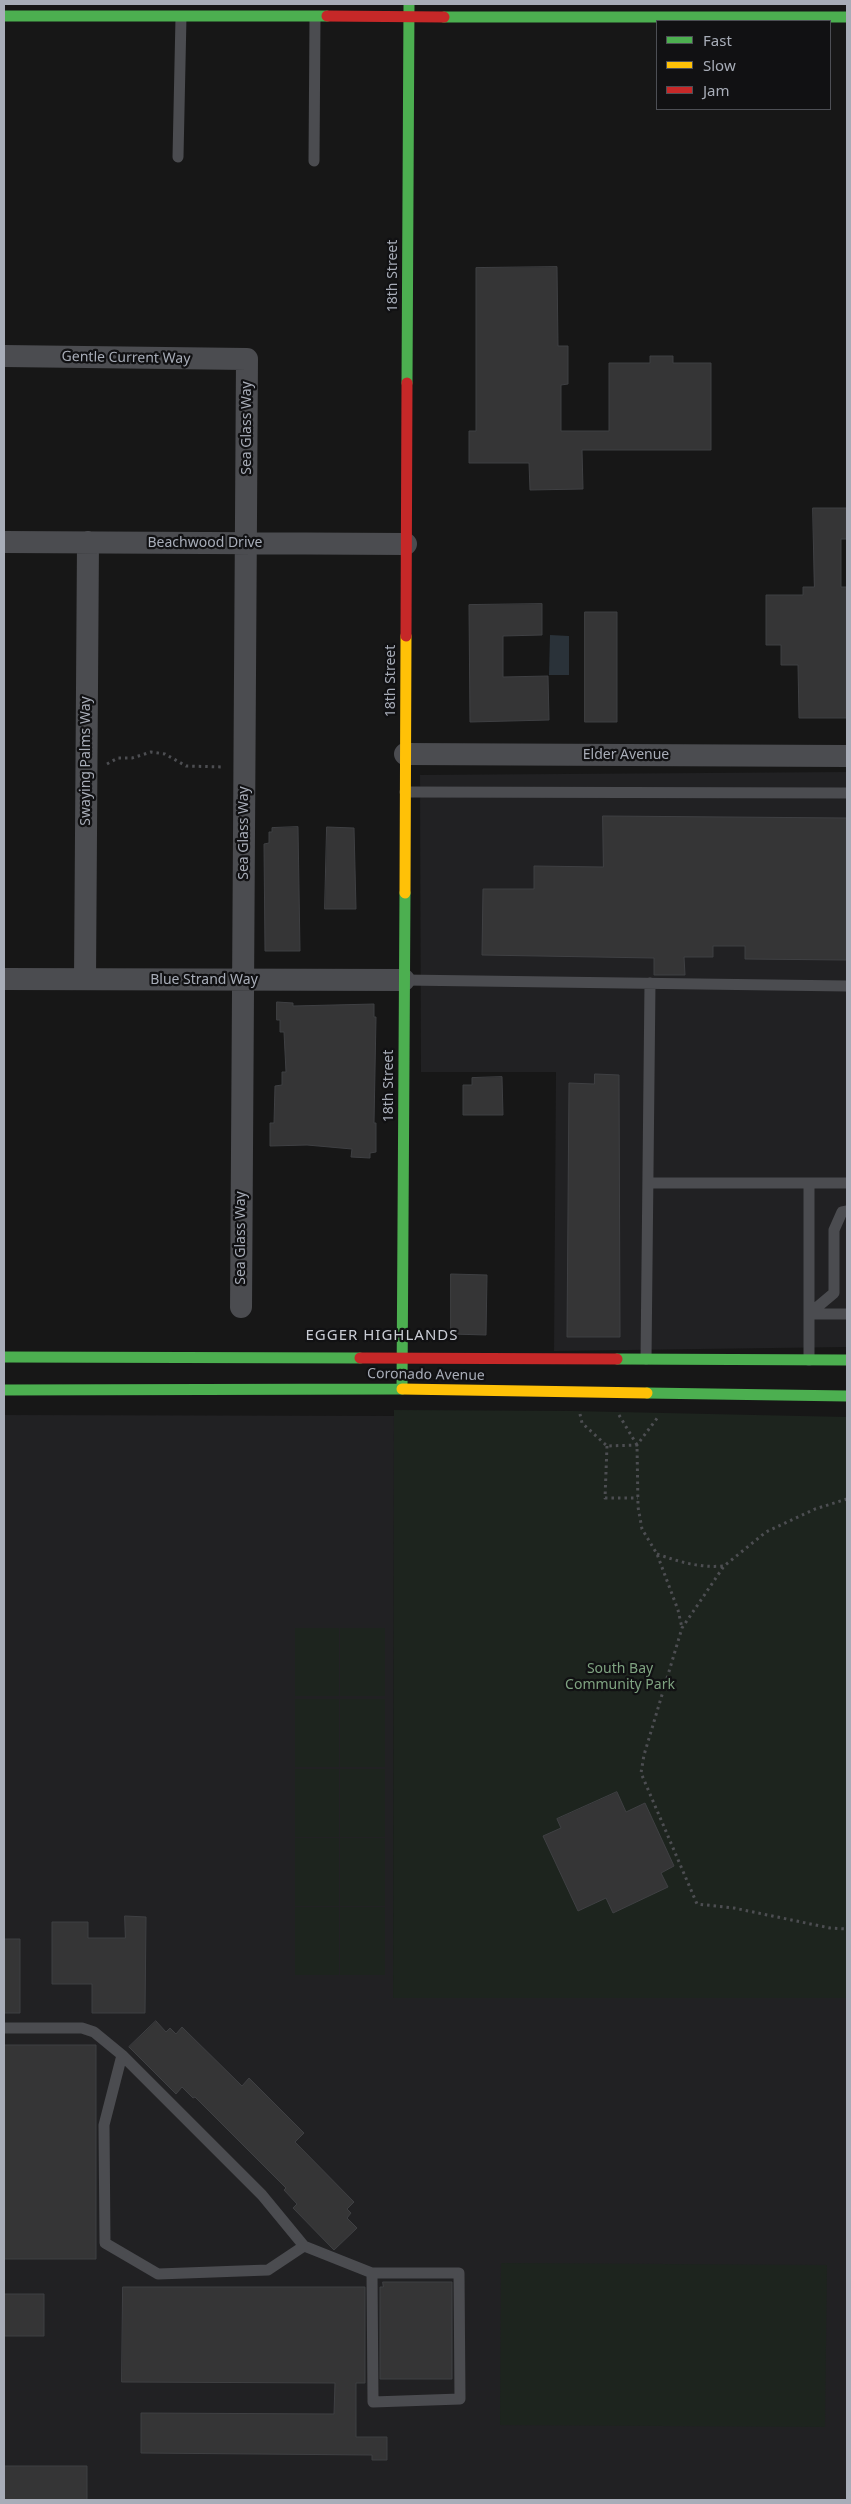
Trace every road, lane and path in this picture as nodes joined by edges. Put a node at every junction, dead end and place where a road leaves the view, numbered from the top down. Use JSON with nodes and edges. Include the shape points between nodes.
{"nodes":[{"id":1,"x":72,"y":4,"type":"edge"},
{"id":2,"x":150,"y":4,"type":"edge"},
{"id":3,"x":280,"y":4,"type":"edge"},
{"id":4,"x":409,"y":4,"type":"edge"},
{"id":5,"x":4,"y":16,"type":"edge"},
{"id":6,"x":72,"y":17,"type":"junction"},
{"id":7,"x":149,"y":17,"type":"junction"},
{"id":8,"x":181,"y":17,"type":"junction"},
{"id":9,"x":280,"y":17,"type":"junction"},
{"id":10,"x":315,"y":17,"type":"junction"},
{"id":11,"x":409,"y":17,"type":"junction"},
{"id":12,"x":847,"y":17,"type":"edge"},
{"id":13,"x":178,"y":157,"type":"dead end"},
{"id":14,"x":314,"y":161,"type":"dead end"},
{"id":15,"x":4,"y":356,"type":"edge"},
{"id":16,"x":248,"y":359,"type":"joint"},
{"id":17,"x":4,"y":542,"type":"edge"},
{"id":18,"x":88,"y":542,"type":"junction"},
{"id":19,"x":246,"y":543,"type":"junction"},
{"id":20,"x":406,"y":544,"type":"junction"},
{"id":21,"x":405,"y":754,"type":"junction"},
{"id":22,"x":847,"y":756,"type":"edge"},
{"id":23,"x":104,"y":765,"type":"dead end"},
{"id":24,"x":223,"y":767,"type":"dead end"},
{"id":25,"x":405,"y":792,"type":"junction"},
{"id":26,"x":847,"y":793,"type":"edge"},
{"id":27,"x":4,"y":979,"type":"edge"},
{"id":28,"x":85,"y":979,"type":"junction"},
{"id":29,"x":243,"y":980,"type":"junction"},
{"id":30,"x":404,"y":980,"type":"junction"},
{"id":31,"x":650,"y":983,"type":"junction"},
{"id":32,"x":847,"y":986,"type":"edge"},
{"id":33,"x":648,"y":1183,"type":"junction"},
{"id":34,"x":809,"y":1183,"type":"junction"},
{"id":35,"x":847,"y":1184,"type":"edge"},
{"id":36,"x":847,"y":1211,"type":"edge"},
{"id":37,"x":241,"y":1307,"type":"dead end"},
{"id":38,"x":809,"y":1314,"type":"junction"},
{"id":39,"x":847,"y":1314,"type":"edge"},
{"id":40,"x":4,"y":1356,"type":"edge"},
{"id":41,"x":402,"y":1359,"type":"junction"},
{"id":42,"x":809,"y":1360,"type":"junction"},
{"id":43,"x":847,"y":1360,"type":"edge"},
{"id":44,"x":646,"y":1361,"type":"junction"},
{"id":45,"x":402,"y":1389,"type":"junction"},
{"id":46,"x":4,"y":1390,"type":"edge"},
{"id":47,"x":581,"y":1391,"type":"junction"},
{"id":48,"x":619,"y":1391,"type":"junction"},
{"id":49,"x":847,"y":1396,"type":"edge"},
{"id":50,"x":658,"y":1416,"type":"dead end"},
{"id":51,"x":637,"y":1445,"type":"junction"},
{"id":52,"x":606,"y":1446,"type":"junction"},
{"id":53,"x":638,"y":1498,"type":"junction"},
{"id":54,"x":847,"y":1499,"type":"edge"},
{"id":55,"x":657,"y":1554,"type":"junction"},
{"id":56,"x":724,"y":1566,"type":"junction"},
{"id":57,"x":682,"y":1628,"type":"junction"},
{"id":58,"x":847,"y":1928,"type":"edge"},
{"id":59,"x":4,"y":2028,"type":"edge"},
{"id":60,"x":122,"y":2055,"type":"junction"},
{"id":61,"x":304,"y":2246,"type":"junction"},
{"id":62,"x":372,"y":2274,"type":"junction"}],
"edges":[{"from":1,"to":6,"type":"lane"},
{"from":2,"to":7,"type":"lane"},
{"from":3,"to":9,"type":"lane"},
{"from":4,"to":11,"type":"street","name":"18th Street"},
{"from":5,"to":6,"type":"street"},
{"from":6,"to":7,"type":"street"},
{"from":7,"to":8,"type":"street"},
{"from":8,"to":9,"type":"street"},
{"from":8,"to":13,"type":"lane"},
{"from":9,"to":10,"type":"street"},
{"from":10,"to":11,"type":"street"},
{"from":10,"to":14,"type":"lane"},
{"from":11,"to":12,"type":"street"},
{"from":11,"to":20,"type":"street","name":"18th Street"},
{"from":15,"to":16,"type":"street","name":"Gentle Current Way"},
{"from":16,"to":19,"type":"street","name":"Sea Glass Way"},
{"from":17,"to":18,"type":"street","name":"Beachwood Drive"},
{"from":18,"to":19,"type":"street","name":"Beachwood Drive"},
{"from":18,"to":28,"type":"street","name":"Swaying Palms Way"},
{"from":19,"to":20,"type":"street","name":"Beachwood Drive"},
{"from":19,"to":29,"type":"street","name":"Sea Glass Way"},
{"from":20,"to":21,"type":"street","name":"18th Street"},
{"from":21,"to":22,"type":"street","name":"Elder Avenue"},
{"from":21,"to":25,"type":"street","name":"18th Street"},
{"from":23,"to":24,"type":"path","via":[[118,758],[132,758],[151,752],[165,754],[186,766]]},
{"from":25,"to":26,"type":"lane"},
{"from":25,"to":30,"type":"street","name":"18th Street"},
{"from":27,"to":28,"type":"street","name":"Blue Strand Way"},
{"from":28,"to":29,"type":"street","name":"Blue Strand Way"},
{"from":29,"to":30,"type":"street","name":"Blue Strand Way"},
{"from":29,"to":37,"type":"street","name":"Sea Glass Way"},
{"from":30,"to":31,"type":"lane"},
{"from":30,"to":41,"type":"street","name":"18th Street"},
{"from":31,"to":32,"type":"lane"},
{"from":31,"to":33,"type":"lane"},
{"from":33,"to":34,"type":"lane"},
{"from":33,"to":44,"type":"lane"},
{"from":34,"to":35,"type":"lane"},
{"from":34,"to":38,"type":"lane"},
{"from":36,"to":38,"type":"lane","via":[[842,1212],[834,1230],[834,1293]]},
{"from":38,"to":39,"type":"lane"},
{"from":38,"to":42,"type":"lane"},
{"from":40,"to":41,"type":"street","name":"Coronado Avenue"},
{"from":41,"to":44,"type":"street","name":"Coronado Avenue"},
{"from":41,"to":45,"type":"street","name":"18th Street"},
{"from":42,"to":43,"type":"street","name":"Coronado Avenue"},
{"from":42,"to":44,"type":"street","name":"Coronado Avenue"},
{"from":45,"to":46,"type":"street","name":"Coronado Avenue"},
{"from":45,"to":47,"type":"street","name":"Coronado Avenue"},
{"from":47,"to":48,"type":"street","name":"Coronado Avenue"},
{"from":47,"to":52,"type":"path","via":[[582,1424]]},
{"from":48,"to":49,"type":"street","name":"Coronado Avenue"},
{"from":48,"to":51,"type":"path","via":[[620,1418]]},
{"from":50,"to":51,"type":"path"},
{"from":51,"to":52,"type":"path"},
{"from":51,"to":53,"type":"path"},
{"from":52,"to":53,"type":"path","via":[[605,1498]]},
{"from":53,"to":55,"type":"path","via":[[642,1529]]},
{"from":54,"to":56,"type":"path","via":[[815,1509],[766,1532]]},
{"from":55,"to":56,"type":"path","via":[[687,1565]]},
{"from":55,"to":57,"type":"path"},
{"from":56,"to":57,"type":"path"},
{"from":57,"to":58,"type":"path","via":[[641,1773],[697,1904],[734,1908],[830,1928]]},
{"from":59,"to":60,"type":"lane","via":[[82,2028],[94,2032]]},
{"from":60,"to":61,"type":"lane","via":[[262,2195]]},
{"from":60,"to":61,"type":"lane","via":[[104,2125],[105,2243],[158,2274],[268,2270]]},
{"from":61,"to":62,"type":"lane"},
{"from":62,"to":62,"type":"lane","via":[[373,2402],[460,2399],[459,2273]]}]}
